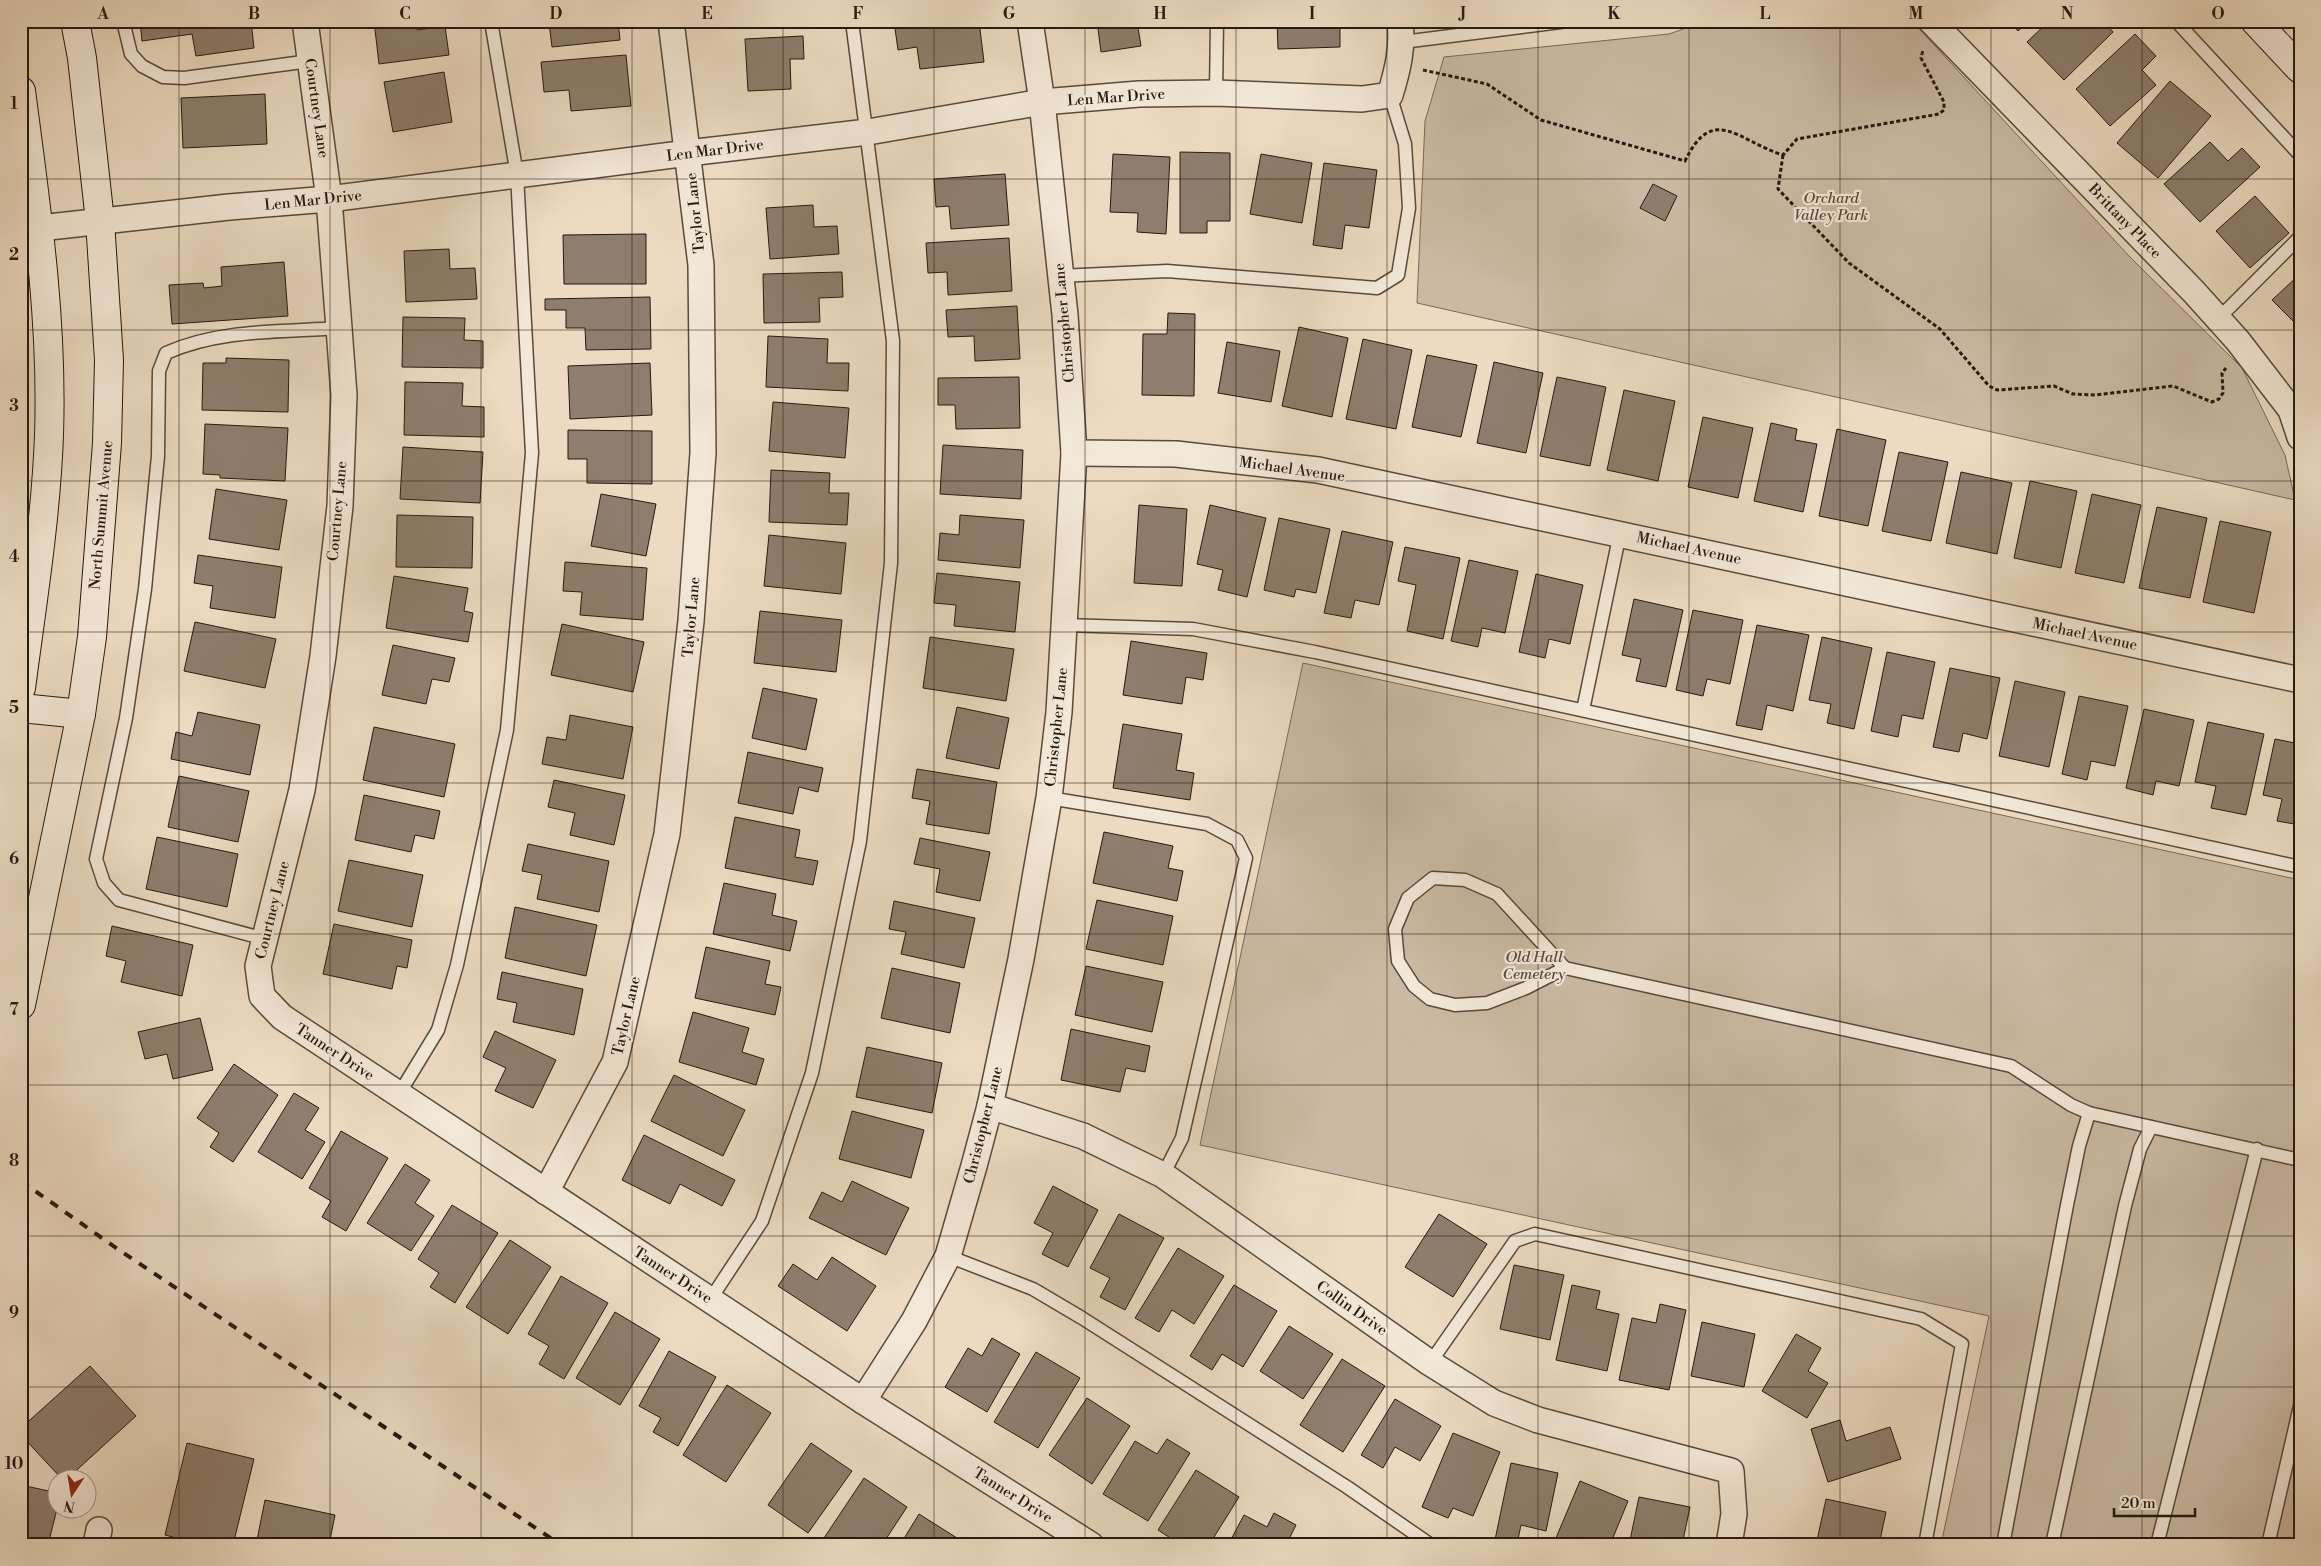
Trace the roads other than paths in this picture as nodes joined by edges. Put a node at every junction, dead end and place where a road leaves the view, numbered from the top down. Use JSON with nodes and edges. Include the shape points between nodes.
{"nodes":[{"id":1,"x":75,"y":21,"type":"edge"},
{"id":2,"x":122,"y":21,"type":"edge"},
{"id":3,"x":305,"y":21,"type":"edge"},
{"id":4,"x":491,"y":21,"type":"edge"},
{"id":5,"x":671,"y":21,"type":"edge"},
{"id":6,"x":852,"y":21,"type":"edge"},
{"id":7,"x":1030,"y":21,"type":"edge"},
{"id":8,"x":1217,"y":21,"type":"edge"},
{"id":9,"x":1568,"y":21,"type":"edge"},
{"id":10,"x":2176,"y":21,"type":"edge"},
{"id":11,"x":2255,"y":21,"type":"edge"},
{"id":12,"x":1936,"y":27,"type":"edge"},
{"id":13,"x":1401,"y":43,"type":"edge"},
{"id":14,"x":310,"y":61,"type":"junction"},
{"id":15,"x":2300,"y":69,"type":"edge"},
{"id":16,"x":21,"y":91,"type":"edge"},
{"id":17,"x":1216,"y":93,"type":"junction"},
{"id":18,"x":1390,"y":95,"type":"junction"},
{"id":19,"x":1042,"y":102,"type":"junction"},
{"id":20,"x":868,"y":132,"type":"junction"},
{"id":21,"x":688,"y":153,"type":"junction"},
{"id":22,"x":2300,"y":155,"type":"edge"},
{"id":23,"x":517,"y":175,"type":"junction"},
{"id":24,"x":329,"y":200,"type":"junction"},
{"id":25,"x":100,"y":221,"type":"junction"},
{"id":26,"x":27,"y":230,"type":"edge"},
{"id":27,"x":2300,"y":237,"type":"edge"},
{"id":28,"x":1059,"y":276,"type":"junction"},
{"id":29,"x":2218,"y":319,"type":"junction"},
{"id":30,"x":339,"y":328,"type":"junction"},
{"id":31,"x":2295,"y":407,"type":"edge"},
{"id":32,"x":2300,"y":437,"type":"edge"},
{"id":33,"x":1074,"y":453,"type":"junction"},
{"id":34,"x":1620,"y":533,"type":"junction"},
{"id":35,"x":1064,"y":625,"type":"junction"},
{"id":36,"x":2299,"y":677,"type":"edge"},
{"id":37,"x":21,"y":688,"type":"edge"},
{"id":38,"x":21,"y":708,"type":"edge"},
{"id":39,"x":1583,"y":710,"type":"junction"},
{"id":40,"x":81,"y":714,"type":"junction"},
{"id":41,"x":1049,"y":798,"type":"junction"},
{"id":42,"x":2300,"y":867,"type":"edge"},
{"id":43,"x":265,"y":938,"type":"junction"},
{"id":44,"x":1564,"y":968,"type":"junction"},
{"id":45,"x":262,"y":996,"type":"joint"},
{"id":46,"x":21,"y":1005,"type":"edge"},
{"id":47,"x":398,"y":1094,"type":"junction"},
{"id":48,"x":990,"y":1106,"type":"junction"},
{"id":49,"x":2089,"y":1113,"type":"junction"},
{"id":50,"x":2151,"y":1126,"type":"junction"},
{"id":51,"x":2257,"y":1150,"type":"junction"},
{"id":52,"x":2300,"y":1160,"type":"edge"},
{"id":53,"x":1163,"y":1175,"type":"junction"},
{"id":54,"x":546,"y":1192,"type":"junction"},
{"id":55,"x":948,"y":1256,"type":"junction"},
{"id":56,"x":710,"y":1300,"type":"junction"},
{"id":57,"x":1430,"y":1363,"type":"junction"},
{"id":58,"x":864,"y":1401,"type":"junction"},
{"id":59,"x":2300,"y":1406,"type":"edge"},
{"id":60,"x":1091,"y":1545,"type":"edge"},
{"id":61,"x":1431,"y":1545,"type":"edge"},
{"id":62,"x":1729,"y":1545,"type":"edge"},
{"id":63,"x":1925,"y":1545,"type":"edge"},
{"id":64,"x":2003,"y":1545,"type":"edge"},
{"id":65,"x":2052,"y":1545,"type":"edge"},
{"id":66,"x":2157,"y":1545,"type":"edge"},
{"id":67,"x":2268,"y":1545,"type":"edge"}],
"edges":[{"from":1,"to":25,"type":"main road","name":"North Summit Avenue"},
{"from":2,"to":14,"type":"lane","via":[[131,54],[142,66],[162,76],[184,78]]},
{"from":3,"to":14,"type":"street","name":"Courtney Lane"},
{"from":4,"to":23,"type":"lane"},
{"from":5,"to":21,"type":"street","name":"Taylor Lane"},
{"from":6,"to":20,"type":"lane"},
{"from":7,"to":19,"type":"street","name":"Christopher Lane"},
{"from":8,"to":17,"type":"lane"},
{"from":9,"to":13,"type":"lane"},
{"from":10,"to":22,"type":"lane"},
{"from":11,"to":15,"type":"main road"},
{"from":12,"to":29,"type":"street","name":"Brittany Place"},
{"from":13,"to":18,"type":"street"},
{"from":14,"to":24,"type":"street","name":"Courtney Lane"},
{"from":16,"to":26,"type":"main road"},
{"from":17,"to":18,"type":"street","name":"Len Mar Drive","via":[[1362,99]]},
{"from":17,"to":19,"type":"street","name":"Len Mar Drive","via":[[1139,94]]},
{"from":18,"to":28,"type":"lane","via":[[1406,144],[1409,208],[1398,275],[1377,288],[1167,270]]},
{"from":19,"to":20,"type":"street","name":"Len Mar Drive"},
{"from":19,"to":28,"type":"street","name":"Christopher Lane"},
{"from":20,"to":21,"type":"street","name":"Len Mar Drive"},
{"from":20,"to":56,"type":"lane","via":[[894,341],[892,544],[860,841],[812,1073],[762,1221]]},
{"from":21,"to":23,"type":"street","name":"Len Mar Drive"},
{"from":21,"to":54,"type":"street","name":"Taylor Lane","via":[[700,265],[703,453],[691,621],[667,834],[615,1062]]},
{"from":23,"to":24,"type":"street","name":"Len Mar Drive"},
{"from":23,"to":47,"type":"lane","via":[[532,453],[507,730],[457,965],[438,1030]]},
{"from":24,"to":25,"type":"street","name":"Len Mar Drive"},
{"from":24,"to":30,"type":"street","name":"Courtney Lane"},
{"from":25,"to":26,"type":"street","name":"Len Mar Drive"},
{"from":25,"to":40,"type":"main road","name":"North Summit Avenue","via":[[109,360],[108,443],[92,637]]},
{"from":26,"to":37,"type":"main road","via":[[48,307],[49,435],[40,540]]},
{"from":27,"to":29,"type":"lane"},
{"from":28,"to":33,"type":"street","name":"Christopher Lane","via":[[1065,315]]},
{"from":29,"to":31,"type":"street","name":"Brittany Place"},
{"from":30,"to":43,"type":"street","name":"Courtney Lane","via":[[344,395],[340,506],[323,656],[302,790]]},
{"from":30,"to":43,"type":"lane","via":[[218,336],[188,343],[166,353],[159,371],[158,456],[145,590],[126,718],[96,859],[104,883],[119,900]]},
{"from":31,"to":32,"type":"street","name":"Brittany Place"},
{"from":33,"to":34,"type":"street","name":"Michael Avenue","via":[[1176,454],[1318,470]]},
{"from":33,"to":35,"type":"street","name":"Christopher Lane"},
{"from":34,"to":36,"type":"street","name":"Michael Avenue"},
{"from":34,"to":39,"type":"lane"},
{"from":35,"to":39,"type":"lane","via":[[1192,629]]},
{"from":35,"to":41,"type":"street","name":"Christopher Lane","via":[[1060,712]]},
{"from":38,"to":40,"type":"main road"},
{"from":39,"to":42,"type":"lane"},
{"from":40,"to":46,"type":"main road","name":"North Summit Avenue"},
{"from":41,"to":48,"type":"street","name":"Christopher Lane","via":[[1021,959]]},
{"from":41,"to":53,"type":"lane","via":[[1207,824],[1237,840],[1246,858],[1182,1138]]},
{"from":43,"to":45,"type":"street","name":"Courtney Lane","via":[[258,966]]},
{"from":44,"to":44,"type":"lane","via":[[1497,894],[1465,880],[1433,878],[1408,898],[1395,930],[1398,960],[1414,986],[1430,1000],[1455,1005],[1487,1003]]},
{"from":44,"to":49,"type":"lane","via":[[2011,1066],[2071,1106]]},
{"from":45,"to":47,"type":"street","name":"Tanner Drive","via":[[282,1017]]},
{"from":47,"to":54,"type":"street","name":"Tanner Drive"},
{"from":48,"to":53,"type":"street","name":"Collin Drive","via":[[1083,1136]]},
{"from":48,"to":55,"type":"street","name":"Christopher Lane"},
{"from":49,"to":50,"type":"lane"},
{"from":49,"to":64,"type":"lane","via":[[2067,1205]]},
{"from":50,"to":51,"type":"lane"},
{"from":50,"to":65,"type":"lane","via":[[2140,1149],[2125,1206]]},
{"from":51,"to":52,"type":"lane"},
{"from":51,"to":66,"type":"lane"},
{"from":53,"to":57,"type":"street","name":"Collin Drive"},
{"from":54,"to":56,"type":"street","name":"Tanner Drive"},
{"from":55,"to":58,"type":"street","name":"Christopher Lane","via":[[914,1321]]},
{"from":55,"to":61,"type":"lane","via":[[1033,1289],[1074,1313]]},
{"from":56,"to":58,"type":"street","name":"Tanner Drive"},
{"from":57,"to":62,"type":"street","name":"Collin Drive","via":[[1494,1403],[1538,1420],[1731,1471],[1734,1514]]},
{"from":57,"to":63,"type":"lane","via":[[1515,1241],[1535,1234],[1921,1319],[1962,1344]]},
{"from":58,"to":60,"type":"street","name":"Tanner Drive"},
{"from":59,"to":67,"type":"lane"}]}
